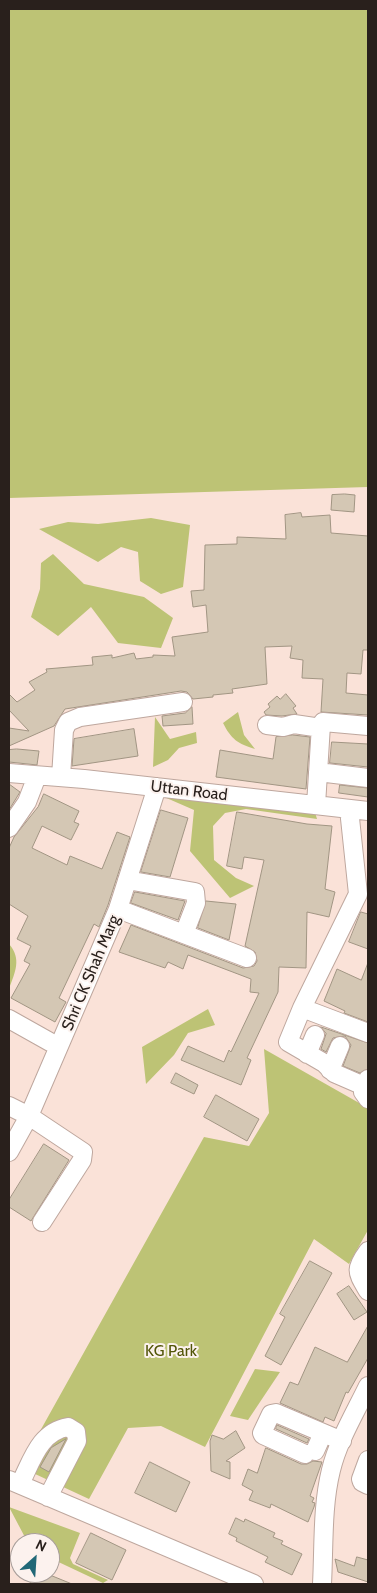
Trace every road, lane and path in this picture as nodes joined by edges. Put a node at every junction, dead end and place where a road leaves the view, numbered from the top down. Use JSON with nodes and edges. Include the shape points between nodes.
{"nodes":[{"id":1,"x":182,"y":702,"type":"dead end"},
{"id":2,"x":267,"y":726,"type":"dead end"},
{"id":3,"x":368,"y":726,"type":"edge"},
{"id":4,"x":321,"y":728,"type":"junction"},
{"id":5,"x":318,"y":772,"type":"junction"},
{"id":6,"x":9,"y":773,"type":"edge"},
{"id":7,"x":38,"y":776,"type":"junction"},
{"id":8,"x":60,"y":777,"type":"junction"},
{"id":9,"x":368,"y":778,"type":"edge"},
{"id":10,"x":157,"y":787,"type":"junction"},
{"id":11,"x":316,"y":805,"type":"junction"},
{"id":12,"x":349,"y":809,"type":"junction"},
{"id":13,"x":368,"y":811,"type":"edge"},
{"id":14,"x":9,"y":828,"type":"edge"},
{"id":15,"x":127,"y":880,"type":"junction"},
{"id":16,"x":118,"y":909,"type":"junction"},
{"id":17,"x":184,"y":934,"type":"junction"},
{"id":18,"x":247,"y":958,"type":"dead end"},
{"id":19,"x":302,"y":1008,"type":"junction"},
{"id":20,"x":9,"y":1019,"type":"edge"},
{"id":21,"x":368,"y":1033,"type":"edge"},
{"id":22,"x":314,"y":1035,"type":"dead end"},
{"id":23,"x":50,"y":1042,"type":"dead end"},
{"id":24,"x":340,"y":1046,"type":"dead end"},
{"id":25,"x":307,"y":1054,"type":"junction"},
{"id":26,"x":330,"y":1070,"type":"junction"},
{"id":27,"x":362,"y":1081,"type":"edge"},
{"id":28,"x":368,"y":1099,"type":"edge"},
{"id":29,"x":9,"y":1106,"type":"edge"},
{"id":30,"x":29,"y":1116,"type":"junction"},
{"id":31,"x":11,"y":1144,"type":"edge"},
{"id":32,"x":42,"y":1222,"type":"dead end"},
{"id":33,"x":368,"y":1251,"type":"edge"},
{"id":34,"x":368,"y":1292,"type":"edge"},
{"id":35,"x":368,"y":1386,"type":"edge"},
{"id":36,"x":323,"y":1433,"type":"junction"},
{"id":37,"x":342,"y":1441,"type":"junction"},
{"id":38,"x":368,"y":1460,"type":"edge"},
{"id":39,"x":14,"y":1482,"type":"edge"},
{"id":40,"x":368,"y":1485,"type":"edge"},
{"id":41,"x":48,"y":1497,"type":"junction"},
{"id":42,"x":232,"y":1580,"type":"edge"},
{"id":43,"x":254,"y":1584,"type":"edge"},
{"id":44,"x":322,"y":1584,"type":"edge"}],
"edges":[{"from":1,"to":8,"type":"street","via":[[80,717],[68,722],[64,730]]},
{"from":2,"to":4,"type":"street","via":[[294,724]]},
{"from":3,"to":4,"type":"street","via":[[323,722]]},
{"from":4,"to":5,"type":"street"},
{"from":5,"to":9,"type":"street"},
{"from":5,"to":11,"type":"street"},
{"from":6,"to":7,"type":"street","name":"Uttan Road"},
{"from":7,"to":8,"type":"street","name":"Uttan Road"},
{"from":7,"to":14,"type":"street","via":[[27,802]]},
{"from":8,"to":10,"type":"street","name":"Uttan Road"},
{"from":10,"to":11,"type":"street","name":"Uttan Road"},
{"from":10,"to":15,"type":"street","name":"Shri CK Shah Marg"},
{"from":11,"to":12,"type":"street","name":"Uttan Road"},
{"from":12,"to":13,"type":"street","name":"Uttan Road"},
{"from":12,"to":19,"type":"street","via":[[358,894]]},
{"from":15,"to":16,"type":"street","name":"Shri CK Shah Marg"},
{"from":15,"to":17,"type":"street","via":[[194,892],[196,903]]},
{"from":16,"to":17,"type":"street"},
{"from":16,"to":30,"type":"street","name":"Shri CK Shah Marg"},
{"from":17,"to":18,"type":"street"},
{"from":19,"to":21,"type":"street"},
{"from":19,"to":25,"type":"street","via":[[288,1042]]},
{"from":20,"to":23,"type":"street"},
{"from":22,"to":25,"type":"street"},
{"from":24,"to":26,"type":"street"},
{"from":25,"to":26,"type":"street","via":[[324,1062]]},
{"from":26,"to":27,"type":"street"},
{"from":27,"to":28,"type":"street","via":[[363,1092]]},
{"from":29,"to":30,"type":"street"},
{"from":30,"to":31,"type":"street","name":"Shri CK Shah Marg"},
{"from":30,"to":32,"type":"street","via":[[83,1152],[82,1160]]},
{"from":33,"to":34,"type":"street","via":[[358,1264]]},
{"from":35,"to":37,"type":"street"},
{"from":36,"to":36,"type":"street","via":[[276,1413],[271,1414],[262,1433],[310,1453]]},
{"from":36,"to":37,"type":"street"},
{"from":37,"to":44,"type":"street","via":[[330,1472]]},
{"from":38,"to":40,"type":"street","via":[[361,1479]]},
{"from":39,"to":41,"type":"street"},
{"from":39,"to":41,"type":"street","via":[[44,1439],[54,1430],[68,1427],[76,1432],[77,1442]]},
{"from":41,"to":42,"type":"street"},
{"from":42,"to":43,"type":"street"}]}
